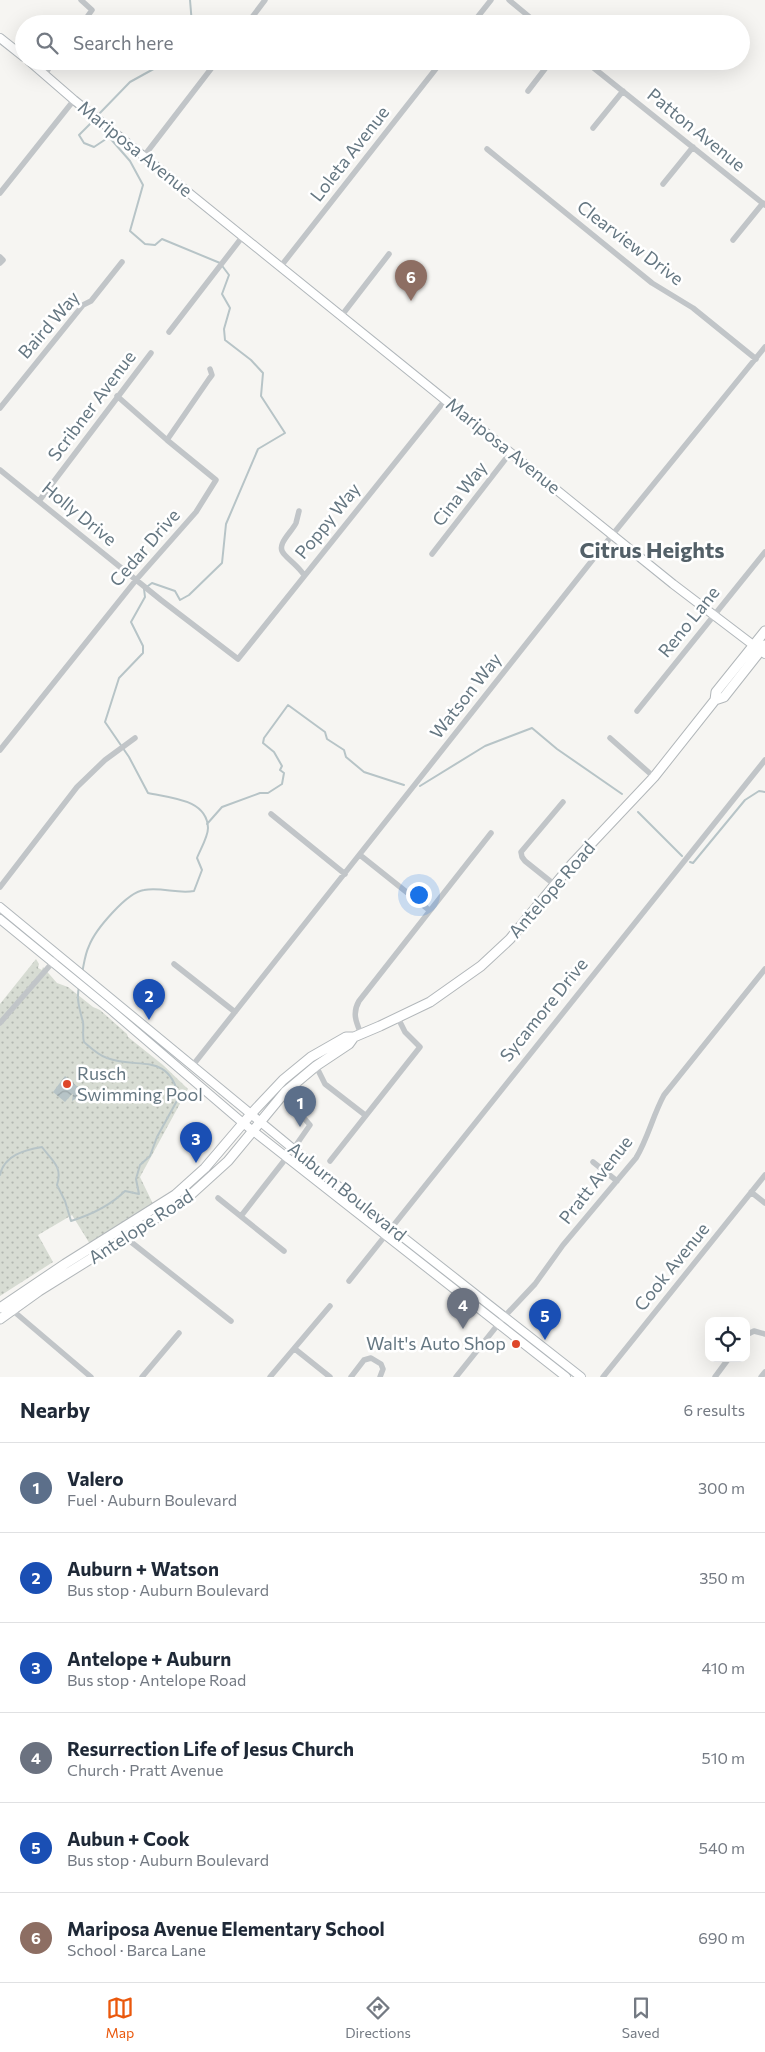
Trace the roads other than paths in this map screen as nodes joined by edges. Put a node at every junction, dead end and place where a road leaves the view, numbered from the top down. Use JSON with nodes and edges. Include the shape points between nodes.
{"nodes":[{"id":1,"x":81,"y":0,"type":"edge"},
{"id":2,"x":265,"y":0,"type":"edge"},
{"id":3,"x":490,"y":0,"type":"edge"},
{"id":4,"x":509,"y":0,"type":"edge"},
{"id":5,"x":88,"y":15,"type":"edge"},
{"id":6,"x":254,"y":15,"type":"edge"},
{"id":7,"x":479,"y":15,"type":"edge"},
{"id":8,"x":527,"y":15,"type":"edge"},
{"id":9,"x":0,"y":38,"type":"edge"},
{"id":10,"x":15,"y":50,"type":"edge"},
{"id":11,"x":40,"y":70,"type":"edge"},
{"id":12,"x":48,"y":70,"type":"edge"},
{"id":13,"x":210,"y":70,"type":"edge"},
{"id":14,"x":435,"y":70,"type":"edge"},
{"id":15,"x":544,"y":70,"type":"edge"},
{"id":16,"x":596,"y":70,"type":"edge"},
{"id":17,"x":45,"y":74,"type":"junction"},
{"id":18,"x":528,"y":91,"type":"dead end"},
{"id":19,"x":623,"y":91,"type":"junction"},
{"id":20,"x":74,"y":100,"type":"junction"},
{"id":21,"x":594,"y":128,"type":"dead end"},
{"id":22,"x":693,"y":147,"type":"junction"},
{"id":23,"x":487,"y":149,"type":"dead end"},
{"id":24,"x":144,"y":156,"type":"junction"},
{"id":25,"x":663,"y":184,"type":"dead end"},
{"id":26,"x":0,"y":193,"type":"edge"},
{"id":27,"x":764,"y":204,"type":"edge"},
{"id":28,"x":242,"y":236,"type":"junction"},
{"id":29,"x":733,"y":240,"type":"dead end"},
{"id":30,"x":389,"y":254,"type":"dead end"},
{"id":31,"x":0,"y":257,"type":"edge"},
{"id":32,"x":122,"y":262,"type":"dead end"},
{"id":33,"x":0,"y":263,"type":"edge"},
{"id":34,"x":281,"y":266,"type":"junction"},
{"id":35,"x":342,"y":315,"type":"junction"},
{"id":36,"x":169,"y":332,"type":"dead end"},
{"id":37,"x":765,"y":347,"type":"edge"},
{"id":38,"x":151,"y":353,"type":"dead end"},
{"id":39,"x":756,"y":359,"type":"junction"},
{"id":40,"x":210,"y":369,"type":"dead end"},
{"id":41,"x":117,"y":396,"type":"junction"},
{"id":42,"x":446,"y":399,"type":"junction"},
{"id":43,"x":0,"y":408,"type":"edge"},
{"id":44,"x":167,"y":440,"type":"junction"},
{"id":45,"x":511,"y":452,"type":"junction"},
{"id":46,"x":0,"y":470,"type":"edge"},
{"id":47,"x":39,"y":501,"type":"junction"},
{"id":48,"x":299,"y":511,"type":"dead end"},
{"id":49,"x":612,"y":534,"type":"junction"},
{"id":50,"x":765,"y":552,"type":"edge"},
{"id":51,"x":432,"y":554,"type":"dead end"},
{"id":52,"x":304,"y":575,"type":"junction"},
{"id":53,"x":136,"y":580,"type":"junction"},
{"id":54,"x":714,"y":615,"type":"junction"},
{"id":55,"x":765,"y":631,"type":"edge"},
{"id":56,"x":761,"y":649,"type":"edge"},
{"id":57,"x":233,"y":657,"type":"joint"},
{"id":58,"x":637,"y":711,"type":"dead end"},
{"id":59,"x":135,"y":738,"type":"dead end"},
{"id":60,"x":610,"y":738,"type":"dead end"},
{"id":61,"x":0,"y":750,"type":"edge"},
{"id":62,"x":765,"y":760,"type":"edge"},
{"id":63,"x":654,"y":777,"type":"junction"},
{"id":64,"x":563,"y":802,"type":"dead end"},
{"id":65,"x":271,"y":814,"type":"dead end"},
{"id":66,"x":491,"y":832,"type":"dead end"},
{"id":67,"x":360,"y":855,"type":"junction"},
{"id":68,"x":345,"y":874,"type":"junction"},
{"id":69,"x":555,"y":885,"type":"junction"},
{"id":70,"x":0,"y":887,"type":"edge"},
{"id":71,"x":0,"y":907,"type":"edge"},
{"id":72,"x":429,"y":910,"type":"junction"},
{"id":73,"x":0,"y":919,"type":"edge"},
{"id":74,"x":60,"y":955,"type":"junction"},
{"id":75,"x":53,"y":962,"type":"junction"},
{"id":76,"x":174,"y":964,"type":"dead end"},
{"id":77,"x":765,"y":969,"type":"edge"},
{"id":78,"x":236,"y":1012,"type":"junction"},
{"id":79,"x":398,"y":1018,"type":"junction"},
{"id":80,"x":0,"y":1023,"type":"edge"},
{"id":81,"x":357,"y":1036,"type":"junction"},
{"id":82,"x":193,"y":1065,"type":"junction"},
{"id":83,"x":316,"y":1066,"type":"junction"},
{"id":84,"x":296,"y":1082,"type":"junction"},
{"id":85,"x":251,"y":1114,"type":"junction"},
{"id":86,"x":365,"y":1115,"type":"junction"},
{"id":87,"x":260,"y":1121,"type":"junction"},
{"id":88,"x":243,"y":1123,"type":"junction"},
{"id":89,"x":253,"y":1130,"type":"junction"},
{"id":90,"x":294,"y":1148,"type":"junction"},
{"id":91,"x":287,"y":1157,"type":"junction"},
{"id":92,"x":330,"y":1161,"type":"dead end"},
{"id":93,"x":593,"y":1162,"type":"dead end"},
{"id":94,"x":765,"y":1175,"type":"edge"},
{"id":95,"x":617,"y":1181,"type":"junction"},
{"id":96,"x":751,"y":1192,"type":"junction"},
{"id":97,"x":218,"y":1198,"type":"dead end"},
{"id":98,"x":765,"y":1203,"type":"edge"},
{"id":99,"x":241,"y":1216,"type":"junction"},
{"id":100,"x":391,"y":1229,"type":"junction"},
{"id":101,"x":384,"y":1235,"type":"junction"},
{"id":102,"x":126,"y":1238,"type":"junction"},
{"id":103,"x":284,"y":1251,"type":"dead end"},
{"id":104,"x":349,"y":1281,"type":"dead end"},
{"id":105,"x":330,"y":1306,"type":"dead end"},
{"id":106,"x":0,"y":1308,"type":"edge"},
{"id":107,"x":11,"y":1309,"type":"junction"},
{"id":108,"x":504,"y":1317,"type":"junction"},
{"id":109,"x":0,"y":1319,"type":"edge"},
{"id":110,"x":231,"y":1321,"type":"dead end"},
{"id":111,"x":498,"y":1324,"type":"junction"},
{"id":112,"x":179,"y":1333,"type":"dead end"},
{"id":113,"x":764,"y":1333,"type":"edge"},
{"id":114,"x":750,"y":1334,"type":"edge"},
{"id":115,"x":295,"y":1349,"type":"junction"},
{"id":116,"x":546,"y":1362,"type":"junction"},
{"id":117,"x":726,"y":1362,"type":"edge"},
{"id":118,"x":765,"y":1372,"type":"edge"},
{"id":119,"x":91,"y":1377,"type":"edge"},
{"id":120,"x":142,"y":1377,"type":"edge"},
{"id":121,"x":270,"y":1377,"type":"edge"},
{"id":122,"x":330,"y":1377,"type":"edge"},
{"id":123,"x":351,"y":1377,"type":"edge"},
{"id":124,"x":380,"y":1377,"type":"edge"},
{"id":125,"x":456,"y":1377,"type":"edge"},
{"id":126,"x":566,"y":1377,"type":"edge"},
{"id":127,"x":572,"y":1377,"type":"edge"},
{"id":128,"x":581,"y":1377,"type":"edge"},
{"id":129,"x":603,"y":1377,"type":"edge"},
{"id":130,"x":715,"y":1377,"type":"edge"},
{"id":131,"x":761,"y":1377,"type":"edge"}],
"edges":[{"from":1,"to":5,"type":"street","via":[[92,10]]},
{"from":2,"to":6,"type":"street"},
{"from":3,"to":7,"type":"street"},
{"from":4,"to":8,"type":"street"},
{"from":9,"to":10,"type":"main road"},
{"from":11,"to":17,"type":"main road","name":"Mariposa Avenue"},
{"from":12,"to":17,"type":"street"},
{"from":13,"to":24,"type":"street"},
{"from":14,"to":34,"type":"street","name":"Loleta Avenue"},
{"from":15,"to":18,"type":"street"},
{"from":16,"to":19,"type":"street","name":"Patton Avenue"},
{"from":17,"to":20,"type":"main road","name":"Mariposa Avenue"},
{"from":19,"to":21,"type":"street"},
{"from":19,"to":22,"type":"street","name":"Patton Avenue"},
{"from":20,"to":24,"type":"main road","name":"Mariposa Avenue"},
{"from":20,"to":26,"type":"street"},
{"from":22,"to":25,"type":"street"},
{"from":22,"to":27,"type":"street","name":"Patton Avenue"},
{"from":23,"to":39,"type":"street","name":"Clearview Drive","via":[[652,283],[693,308]]},
{"from":24,"to":28,"type":"main road","name":"Mariposa Avenue"},
{"from":27,"to":29,"type":"street"},
{"from":28,"to":34,"type":"main road","name":"Mariposa Avenue"},
{"from":28,"to":36,"type":"street"},
{"from":30,"to":35,"type":"street"},
{"from":31,"to":33,"type":"street","via":[[3,260]]},
{"from":32,"to":43,"type":"street","name":"Baird Way"},
{"from":34,"to":35,"type":"main road","name":"Mariposa Avenue"},
{"from":35,"to":42,"type":"main road","name":"Mariposa Avenue"},
{"from":37,"to":39,"type":"street","name":"Watson Way"},
{"from":38,"to":41,"type":"street","name":"Scribner Avenue"},
{"from":39,"to":49,"type":"street","name":"Watson Way"},
{"from":40,"to":44,"type":"street","via":[[212,375]]},
{"from":41,"to":44,"type":"street"},
{"from":41,"to":47,"type":"street","name":"Scribner Avenue"},
{"from":42,"to":45,"type":"main road","name":"Mariposa Avenue"},
{"from":42,"to":52,"type":"street","name":"Poppy Way"},
{"from":44,"to":53,"type":"street","name":"Cedar Drive","via":[[216,480],[196,512]]},
{"from":45,"to":49,"type":"main road","name":"Mariposa Avenue"},
{"from":45,"to":51,"type":"street","name":"Cina Way"},
{"from":46,"to":47,"type":"street","name":"Holly Drive"},
{"from":47,"to":53,"type":"street","name":"Holly Drive"},
{"from":48,"to":52,"type":"street","via":[[281,549]]},
{"from":49,"to":54,"type":"main road","name":"Mariposa Avenue"},
{"from":49,"to":67,"type":"street","name":"Watson Way"},
{"from":50,"to":54,"type":"street","name":"Reno Lane"},
{"from":52,"to":57,"type":"street","name":"Poppy Way","via":[[238,659]]},
{"from":53,"to":57,"type":"street","name":"Holly Drive"},
{"from":53,"to":61,"type":"street","name":"Cedar Drive"},
{"from":54,"to":56,"type":"main road","name":"Mariposa Avenue"},
{"from":54,"to":58,"type":"street","name":"Reno Lane"},
{"from":55,"to":56,"type":"main road","name":"Antelope Road"},
{"from":56,"to":63,"type":"main road","name":"Antelope Road","via":[[724,696],[715,700]]},
{"from":59,"to":70,"type":"street","via":[[116,751],[78,787]]},
{"from":60,"to":63,"type":"street"},
{"from":62,"to":100,"type":"street","name":"Sycamore Drive"},
{"from":63,"to":69,"type":"main road","name":"Antelope Road"},
{"from":64,"to":69,"type":"street","via":[[521,852],[525,861]]},
{"from":65,"to":68,"type":"street"},
{"from":66,"to":72,"type":"street"},
{"from":67,"to":68,"type":"street","name":"Watson Way"},
{"from":67,"to":72,"type":"street"},
{"from":68,"to":78,"type":"street","name":"Watson Way"},
{"from":69,"to":79,"type":"main road","name":"Antelope Road","via":[[510,939],[481,966],[430,1002]]},
{"from":71,"to":74,"type":"main road","name":"Auburn Boulevard"},
{"from":72,"to":81,"type":"street","via":[[356,1006]]},
{"from":73,"to":75,"type":"main road","name":"Auburn Boulevard"},
{"from":74,"to":75,"type":"street"},
{"from":74,"to":82,"type":"main road","name":"Auburn Boulevard"},
{"from":75,"to":80,"type":"street"},
{"from":75,"to":88,"type":"main road","name":"Auburn Boulevard"},
{"from":76,"to":78,"type":"street"},
{"from":77,"to":95,"type":"street","name":"Pratt Avenue","via":[[664,1095],[642,1147]]},
{"from":78,"to":82,"type":"street","name":"Watson Way"},
{"from":79,"to":81,"type":"main road","name":"Antelope Road"},
{"from":79,"to":86,"type":"street","via":[[404,1032],[420,1047]]},
{"from":81,"to":83,"type":"main road","name":"Antelope Road"},
{"from":81,"to":85,"type":"main road","name":"Antelope Road","via":[[346,1037],[305,1062]]},
{"from":82,"to":85,"type":"main road","name":"Auburn Boulevard"},
{"from":83,"to":84,"type":"main road","name":"Antelope Road"},
{"from":83,"to":86,"type":"street","via":[[325,1084]]},
{"from":84,"to":87,"type":"main road","name":"Antelope Road"},
{"from":84,"to":90,"type":"street","via":[[303,1096],[303,1117],[310,1125]]},
{"from":85,"to":87,"type":"main road","name":"Auburn Boulevard"},
{"from":85,"to":88,"type":"main road","name":"Antelope Road"},
{"from":86,"to":92,"type":"street"},
{"from":87,"to":89,"type":"main road","name":"Antelope Road"},
{"from":87,"to":90,"type":"main road","name":"Auburn Boulevard"},
{"from":88,"to":89,"type":"main road","name":"Auburn Boulevard"},
{"from":88,"to":106,"type":"main road","name":"Antelope Road","via":[[205,1168],[175,1195]]},
{"from":89,"to":91,"type":"main road","name":"Auburn Boulevard"},
{"from":89,"to":102,"type":"main road","name":"Antelope Road","via":[[200,1189]]},
{"from":90,"to":100,"type":"main road","name":"Auburn Boulevard"},
{"from":91,"to":99,"type":"street"},
{"from":91,"to":101,"type":"main road","name":"Auburn Boulevard"},
{"from":93,"to":95,"type":"street"},
{"from":94,"to":96,"type":"street","name":"Cook Avenue"},
{"from":95,"to":108,"type":"street","name":"Pratt Avenue"},
{"from":96,"to":98,"type":"street"},
{"from":96,"to":129,"type":"street","name":"Cook Avenue"},
{"from":97,"to":99,"type":"street"},
{"from":99,"to":103,"type":"street"},
{"from":100,"to":101,"type":"street","name":"Sycamore Drive"},
{"from":100,"to":108,"type":"main road","name":"Auburn Boulevard"},
{"from":101,"to":104,"type":"street","name":"Sycamore Drive"},
{"from":101,"to":111,"type":"main road","name":"Auburn Boulevard"},
{"from":102,"to":107,"type":"main road","name":"Antelope Road"},
{"from":102,"to":110,"type":"street"},
{"from":105,"to":115,"type":"street"},
{"from":107,"to":109,"type":"main road","name":"Antelope Road"},
{"from":107,"to":119,"type":"street"},
{"from":108,"to":111,"type":"street","name":"Pratt Avenue"},
{"from":108,"to":128,"type":"main road","name":"Auburn Boulevard"},
{"from":111,"to":116,"type":"main road","name":"Auburn Boulevard"},
{"from":111,"to":125,"type":"street","name":"Pratt Avenue"},
{"from":112,"to":120,"type":"street"},
{"from":113,"to":114,"type":"street"},
{"from":115,"to":121,"type":"street"},
{"from":115,"to":122,"type":"street"},
{"from":116,"to":126,"type":"main road","name":"Auburn Boulevard"},
{"from":116,"to":127,"type":"main road"},
{"from":117,"to":130,"type":"street"},
{"from":118,"to":131,"type":"street"},
{"from":123,"to":124,"type":"street","via":[[364,1360],[371,1358],[382,1364]]}]}
